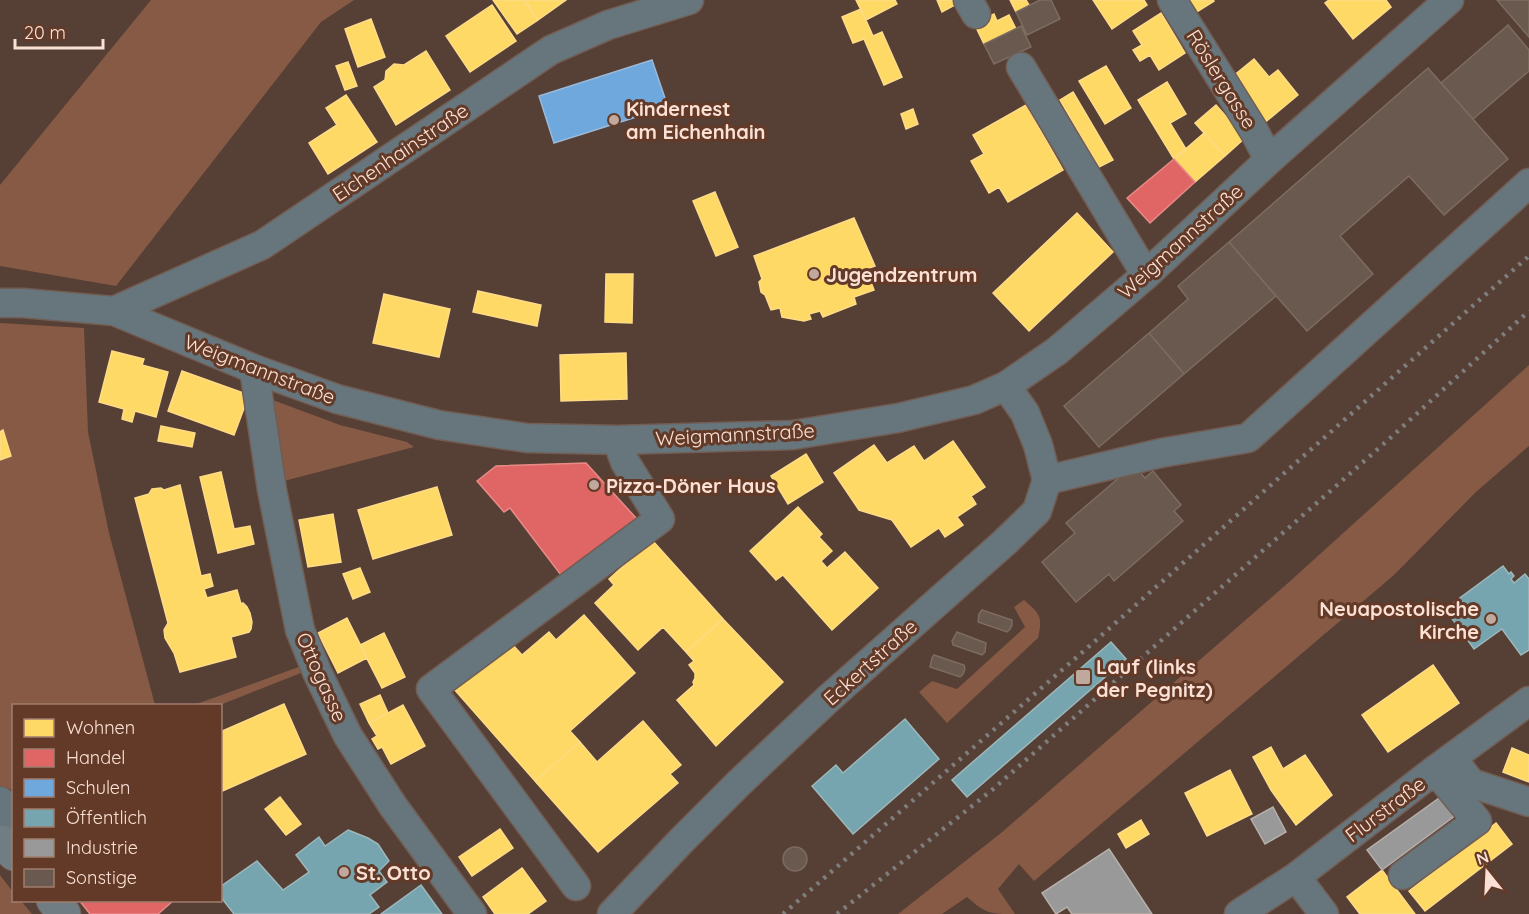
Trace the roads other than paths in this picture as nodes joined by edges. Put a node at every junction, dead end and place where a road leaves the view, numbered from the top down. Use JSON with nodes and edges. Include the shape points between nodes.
{"nodes":[{"id":1,"x":689,"y":0,"type":"edge"},
{"id":2,"x":1172,"y":0,"type":"edge"},
{"id":3,"x":1449,"y":0,"type":"edge"},
{"id":4,"x":1021,"y":67,"type":"dead end"},
{"id":5,"x":1269,"y":160,"type":"junction"},
{"id":6,"x":1529,"y":183,"type":"edge"},
{"id":7,"x":1146,"y":274,"type":"junction"},
{"id":8,"x":0,"y":303,"type":"edge"},
{"id":9,"x":114,"y":311,"type":"junction"},
{"id":10,"x":254,"y":369,"type":"junction"},
{"id":11,"x":1006,"y":386,"type":"junction"},
{"id":12,"x":617,"y":440,"type":"junction"},
{"id":13,"x":1047,"y":480,"type":"junction"},
{"id":14,"x":1529,"y":701,"type":"edge"},
{"id":15,"x":1444,"y":764,"type":"junction"},
{"id":16,"x":0,"y":801,"type":"edge"},
{"id":17,"x":1529,"y":802,"type":"edge"},
{"id":18,"x":6,"y":846,"type":"edge"},
{"id":19,"x":1403,"y":875,"type":"dead end"},
{"id":20,"x":1296,"y":877,"type":"junction"},
{"id":21,"x":576,"y":886,"type":"dead end"},
{"id":22,"x":55,"y":902,"type":"edge"},
{"id":23,"x":64,"y":914,"type":"edge"},
{"id":24,"x":472,"y":914,"type":"edge"},
{"id":25,"x":612,"y":914,"type":"edge"},
{"id":26,"x":1239,"y":914,"type":"edge"},
{"id":27,"x":1324,"y":914,"type":"edge"}],
"edges":[{"from":1,"to":9,"type":"street","name":"Eichenhainstraße","via":[[608,25],[551,50],[262,244]]},
{"from":2,"to":5,"type":"street","name":"Röslergasse"},
{"from":3,"to":5,"type":"street","name":"Weigmannstraße"},
{"from":4,"to":7,"type":"street"},
{"from":5,"to":7,"type":"street","name":"Weigmannstraße"},
{"from":6,"to":13,"type":"street","via":[[1248,438],[1161,453]]},
{"from":7,"to":11,"type":"street","name":"Weigmannstraße","via":[[1057,351]]},
{"from":8,"to":9,"type":"street","name":"Weigmannstraße"},
{"from":9,"to":10,"type":"street","name":"Weigmannstraße"},
{"from":10,"to":12,"type":"street","name":"Weigmannstraße","via":[[337,399],[440,425],[527,438]]},
{"from":10,"to":24,"type":"street","name":"Ottogasse","via":[[272,490],[300,630],[316,672],[348,736],[393,806]]},
{"from":11,"to":12,"type":"street","name":"Weigmannstraße","via":[[974,400],[909,415],[793,435]]},
{"from":11,"to":13,"type":"street","via":[[1038,445]]},
{"from":12,"to":21,"type":"street","via":[[625,462],[660,519],[431,689]]},
{"from":13,"to":25,"type":"street","name":"Eckertstraße","via":[[1037,511],[739,783]]},
{"from":14,"to":15,"type":"street","name":"Flurstraße"},
{"from":15,"to":17,"type":"street","via":[[1472,783]]},
{"from":15,"to":19,"type":"street","via":[[1477,821]]},
{"from":15,"to":20,"type":"street","name":"Flurstraße"},
{"from":16,"to":18,"type":"street","via":[[8,816]]},
{"from":20,"to":26,"type":"street","name":"Flurstraße"},
{"from":20,"to":27,"type":"street"},
{"from":22,"to":23,"type":"main road"}]}
